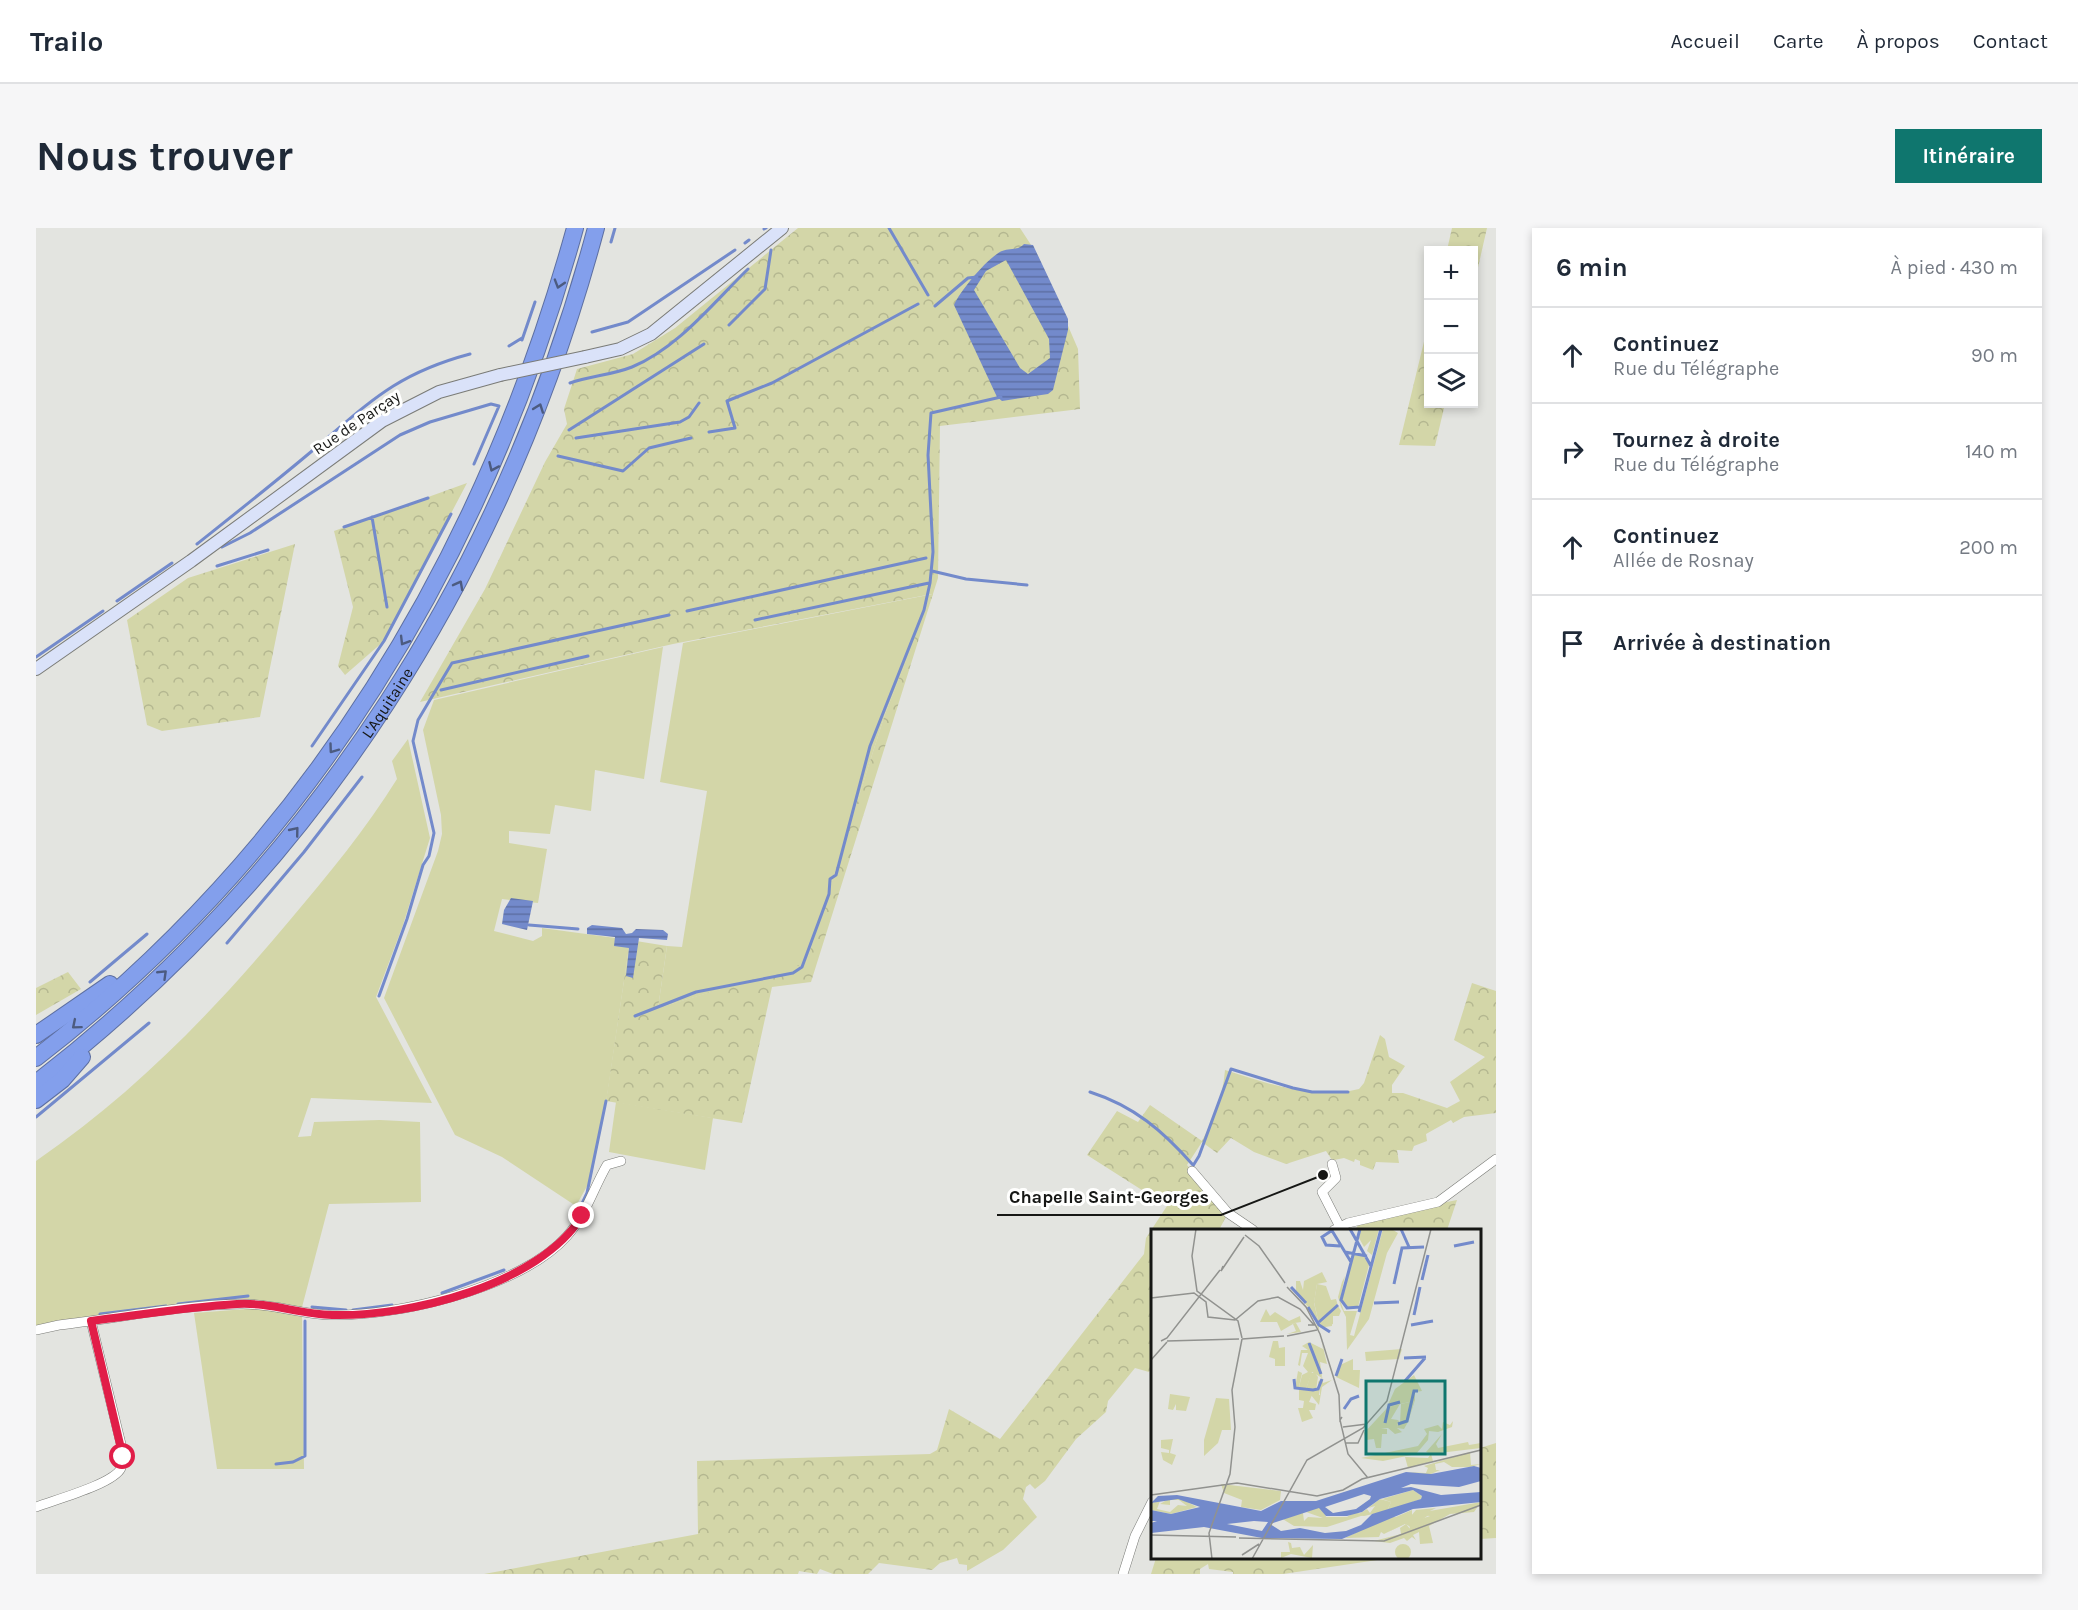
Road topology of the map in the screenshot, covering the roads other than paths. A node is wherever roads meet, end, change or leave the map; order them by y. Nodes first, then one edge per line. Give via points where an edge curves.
1 (576, 228) edge
2 (596, 228) edge
3 (782, 228) edge
4 (36, 669) edge
5 (151, 958) junction
6 (120, 1014) junction
7 (36, 1035) edge
8 (36, 1058) edge
9 (36, 1083) edge
10 (36, 1100) edge
11 (1496, 1159) edge
12 (621, 1161) dead end
13 (1332, 1164) dead end
14 (1192, 1171) dead end
15 (1252, 1229) edge
16 (1337, 1229) edge
17 (91, 1321) junction
18 (36, 1330) edge
19 (1151, 1504) edge
20 (36, 1507) edge
21 (1123, 1574) edge

1 -> 5 highway, L'Aquitaine via 541,344 498,457 456,547 408,634 297,796 220,888
6 -> 2 highway, L'Aquitaine via 207,931 281,849 350,759 405,678 465,573 516,465 560,351
3 - 4 street, Rue de Parçay, bridge via 651,334 620,348 439,392 389,417
5 - 7 highway
5 -> 8 highway, L'Aquitaine
6 - 9 highway, L'Aquitaine
6 - 10 highway via 62,1080
11 - 16 street via 1438,1202
12 - 17 street via 607,1165 587,1208 566,1238 550,1252 516,1273 432,1302 351,1315 318,1315 237,1304
13 - 16 street via 1336,1178 1322,1192
14 - 15 street via 1228,1213
17 - 18 street
17 - 20 street via 121,1444 121,1469 108,1480
19 - 21 street

